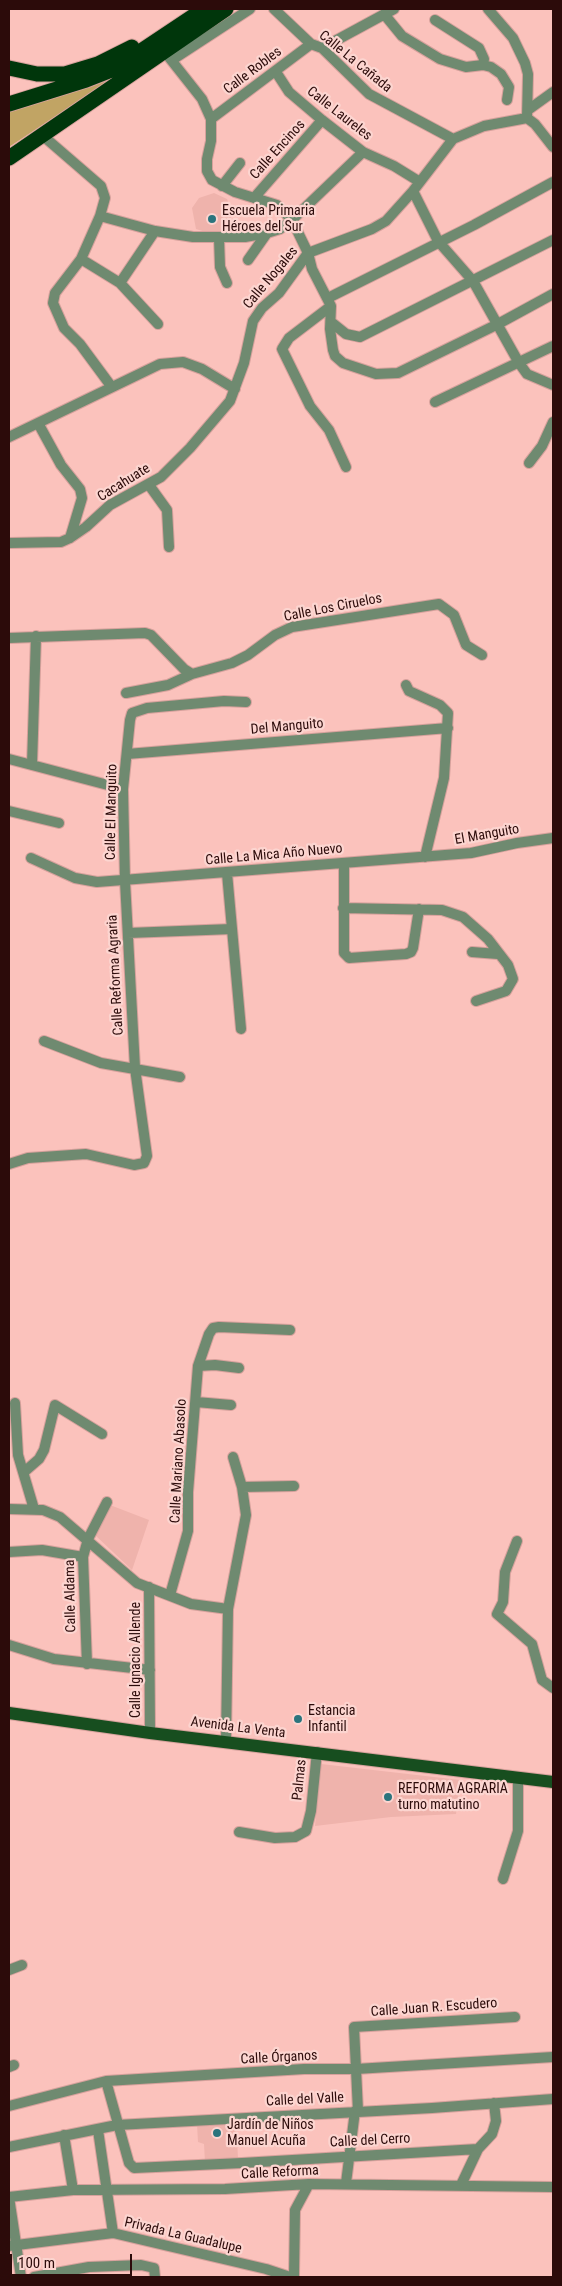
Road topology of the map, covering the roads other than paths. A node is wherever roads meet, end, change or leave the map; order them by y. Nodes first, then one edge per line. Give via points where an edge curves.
1 (198, 9) edge
2 (204, 9) edge
3 (226, 9) edge
4 (250, 9) edge
5 (274, 9) edge
6 (394, 9) edge
7 (488, 9) edge
8 (384, 14) junction
9 (436, 20) dead end
10 (311, 44) junction
11 (322, 48) junction
12 (168, 56) junction
13 (483, 65) junction
14 (9, 68) edge
15 (276, 72) junction
16 (553, 92) edge
17 (507, 100) dead end
18 (9, 104) edge
19 (528, 114) junction
20 (211, 120) junction
21 (322, 120) junction
22 (42, 135) junction
23 (453, 139) junction
24 (553, 147) edge
25 (363, 152) junction
26 (9, 158) edge
27 (240, 163) dead end
28 (420, 182) junction
29 (553, 182) edge
30 (222, 186) junction
31 (413, 191) junction
32 (254, 198) junction
33 (100, 216) junction
34 (292, 220) junction
35 (155, 231) junction
36 (267, 233) junction
37 (218, 238) junction
38 (553, 240) edge
39 (438, 242) junction
40 (308, 253) junction
41 (81, 259) junction
42 (248, 260) dead end
43 (473, 281) junction
44 (120, 283) junction
45 (227, 283) dead end
46 (553, 294) edge
47 (330, 302) junction
48 (331, 322) junction
49 (158, 324) dead end
50 (498, 324) junction
51 (553, 346) edge
52 (519, 363) junction
53 (553, 385) edge
54 (111, 386) junction
55 (236, 389) junction
56 (436, 402) dead end
57 (38, 422) junction
58 (553, 422) edge
59 (209, 425) joint
60 (9, 437) edge
61 (529, 463) dead end
62 (346, 467) dead end
63 (148, 485) junction
64 (70, 538) junction
65 (9, 543) edge
66 (169, 547) dead end
67 (36, 636) junction
68 (9, 638) edge
69 (482, 654) dead end
70 (192, 674) junction
71 (406, 685) dead end
72 (126, 693) dead end
73 (246, 702) dead end
74 (448, 728) junction
75 (127, 754) junction
76 (9, 759) edge
77 (32, 764) junction
78 (123, 789) junction
79 (9, 811) edge
80 (59, 823) dead end
81 (553, 838) edge
82 (425, 857) junction
83 (31, 858) dead end
84 (344, 863) junction
85 (227, 873) junction
86 (125, 881) junction
87 (343, 908) junction
88 (419, 910) junction
89 (232, 929) junction
90 (128, 933) junction
91 (488, 939) junction
92 (498, 954) junction
93 (476, 1001) dead end
94 (241, 1029) dead end
95 (44, 1041) dead end
96 (135, 1068) junction
97 (180, 1077) dead end
98 (9, 1164) edge
99 (290, 1330) dead end
100 (198, 1366) junction
101 (239, 1368) dead end
102 (196, 1402) junction
103 (14, 1403) dead end
104 (231, 1405) dead end
105 (102, 1434) dead end
106 (233, 1457) dead end
107 (24, 1472) junction
108 (294, 1486) dead end
109 (242, 1487) junction
110 (107, 1502) dead end
111 (9, 1509) edge
112 (34, 1509) junction
113 (88, 1539) junction
114 (517, 1541) dead end
115 (10, 1549) edge
116 (83, 1557) junction
117 (149, 1587) junction
118 (170, 1595) junction
119 (228, 1609) junction
120 (9, 1645) edge
121 (87, 1664) junction
122 (150, 1670) junction
123 (549, 1686) edge
124 (9, 1713) edge
125 (150, 1733) junction
126 (226, 1741) junction
127 (317, 1752) junction
128 (518, 1778) junction
129 (553, 1782) edge
130 (239, 1832) dead end
131 (503, 1879) dead end
132 (22, 1965) dead end
133 (9, 1970) edge
134 (515, 2017) dead end
135 (553, 2057) edge
136 (356, 2069) junction
137 (106, 2081) junction
138 (553, 2099) edge
139 (494, 2103) junction
140 (9, 2106) edge
141 (357, 2111) junction
142 (117, 2125) junction
143 (98, 2130) junction
144 (64, 2135) junction
145 (9, 2147) edge
146 (478, 2149) junction
147 (350, 2156) junction
148 (309, 2184) junction
149 (346, 2184) junction
150 (462, 2185) junction
151 (553, 2187) edge
152 (107, 2189) junction
153 (73, 2190) junction
154 (9, 2197) edge
155 (113, 2234) junction
156 (13, 2246) edge
157 (154, 2273) edge
158 (265, 2273) edge
159 (22, 2277) edge
160 (34, 2277) edge
161 (290, 2277) edge
162 (294, 2277) edge

1 - 14 highway via 98,64 65,74 37,74
2 - 18 highway via 114,69
3 - 12 highway
4 - 12 street
5 - 10 street, Calle La Cañada
6 - 8 street
7 - 19 street via 513,38 525,62
8 - 11 street
8 - 13 street via 402,36 440,59 466,67
9 - 13 street via 478,48 484,59
10 - 11 street, Calle La Cañada
10 - 15 street, Calle Robles
11 - 23 street, Calle La Cañada via 369,94
12 - 20 street via 202,99
12 - 22 highway
13 - 17 street via 501,74 509,87
15 - 20 street, Calle Robles
15 - 21 street, Calle Laureles via 289,92
16 - 19 street
19 - 23 street, Calle Nogales via 484,126
19 - 24 street
20 - 30 street via 213,128 207,171 212,180
21 - 25 street, Calle Laureles
21 - 32 street, Calle Encinos
22 - 26 highway
22 - 33 street via 101,186 105,198
23 - 28 street, Calle Nogales
25 - 28 street, Calle Laureles
25 - 34 street, Calle Nogales
27 - 30 street
28 - 31 street, Calle Nogales
29 - 39 street
30 - 32 street
31 - 39 street
31 - 40 street, Calle Nogales via 386,221
32 - 34 street via 277,205
33 - 35 street, Calle Nogales
33 - 41 street
34 - 36 street, Calle Nogales
34 - 40 street
35 - 37 street, Calle Nogales
35 - 44 street
36 - 37 street, Calle Nogales
36 - 42 street
37 - 45 street via 220,267
38 - 43 street
39 - 43 street
39 - 47 street
40 - 47 street via 312,269
40 - 55 street, Calle Nogales via 279,293 253,321
41 - 44 street
41 - 54 street via 55,293 53,303 64,328
43 - 48 street via 360,337 346,334
43 - 50 street
44 - 49 street
46 - 50 street
47 - 48 street
47 - 62 street via 289,338 282,349 310,406 329,430
48 - 50 street via 335,356 343,363 383,374 398,373
50 - 52 street
51 - 52 street
52 - 53 street via 528,374
52 - 56 street
54 - 55 street via 160,364 184,362
54 - 57 street
55 - 59 street, Calle Nogales
57 - 60 street
57 - 64 street via 81,494
58 - 61 street via 542,446
59 - 63 street, Cacahuate via 162,477
63 - 64 street, Cacahuate via 110,505
63 - 66 street via 167,510
64 - 65 street via 61,542
67 - 68 street
67 - 70 street via 145,633
67 - 77 street
69 - 70 street, Calle Los Ciruelos via 466,645 454,615 439,604 292,627 232,663
70 - 72 street, Calle Los Ciruelos via 168,684
71 - 74 street via 409,691 445,708
73 - 75 street, Calle El Manguito via 148,708 132,713
74 - 75 street, Del Manguito
74 - 82 street via 444,778
75 - 78 street, Calle El Manguito
76 - 77 street
77 - 78 street
78 - 86 street, Calle El Manguito
79 - 80 street
81 - 82 street, El Manguito via 471,853
82 - 84 street, Calle La Mica Año Nuevo
83 - 86 street, Calle La Mica Año Nuevo via 86,881
84 - 85 street, Calle La Mica Año Nuevo
84 - 87 street
85 - 86 street, Calle La Mica Año Nuevo
85 - 89 street
86 - 90 street, Calle Reforma Agraria
87 - 88 street
87 - 88 street via 344,952 349,958 411,952
88 - 91 street via 442,910 463,917
89 - 90 street
89 - 94 street
90 - 96 street, Calle Reforma Agraria
91 - 92 street
91 - 92 street via 472,952
92 - 93 street via 508,966 513,979 511,985 506,991
95 - 96 street via 101,1062
96 - 97 street
96 - 98 street, Calle Reforma Agraria via 147,1156 144,1163 134,1165 86,1154 28,1158
99 - 100 street, Calle Mariano Abasolo via 213,1328
100 - 101 street via 215,1364
100 - 102 street, Calle Mariano Abasolo
102 - 104 street
102 - 118 street, Calle Mariano Abasolo via 188,1530
103 - 107 street via 18,1454
105 - 107 street via 55,1405 44,1450
106 - 109 street
107 - 112 street
108 - 109 street
109 - 119 street via 246,1515
110 - 113 street, Calle Aldama
111 - 112 street
112 - 113 street via 60,1517
113 - 116 street, Calle Aldama
113 - 117 street via 132,1580
114 - 123 street via 506,1572 503,1602 497,1614 532,1644
115 - 116 street
116 - 121 street, Calle Aldama
117 - 118 street
117 - 122 street, Calle Ignacio Allende
118 - 119 street via 191,1604
119 - 126 street
120 - 121 street via 54,1660
121 - 122 street
122 - 125 street, Calle Ignacio Allende
124 - 125 main road, Avenida La Venta
125 - 126 main road, Avenida La Venta
126 - 127 main road, Avenida La Venta
127 - 128 main road, Avenida La Venta
127 - 130 street, Palmas via 306,1831 295,1837 275,1838
128 - 129 main road, Avenida La Venta
128 - 131 street via 518,1831
132 - 133 street
134 - 136 street, Calle Juan R. Escudero via 354,2027
135 - 136 street, Calle Órganos
136 - 137 street, Calle Órganos
136 - 141 street
137 - 140 street, Calle Órganos
137 - 142 street
138 - 139 street, Calle del Valle
139 - 141 street, Calle del Valle
139 - 146 street via 494,2128
141 - 142 street, Calle del Valle
141 - 147 street
142 - 143 street, Calle del Valle
142 - 147 street, Calle del Cerro via 129,2163 134,2168
143 - 144 street, Calle del Valle
143 - 152 street
144 - 145 street, Calle del Valle
144 - 153 street
146 - 147 street, Calle del Cerro
146 - 150 street
147 - 149 street
148 - 149 street, Calle Reforma
148 - 152 street, Calle Reforma via 225,2190
148 - 162 street via 295,2210
149 - 150 street, Calle Reforma
150 - 151 street, Calle Reforma
152 - 153 street, Calle Reforma
152 - 155 street
153 - 154 street, Calle Reforma
154 - 156 street
155 - 156 street, Privada La Guadalupe
155 - 158 street, Privada La Guadalupe
156 - 159 street
157 - 160 street via 141,2266 89,2267
158 - 161 street, Privada La Guadalupe

